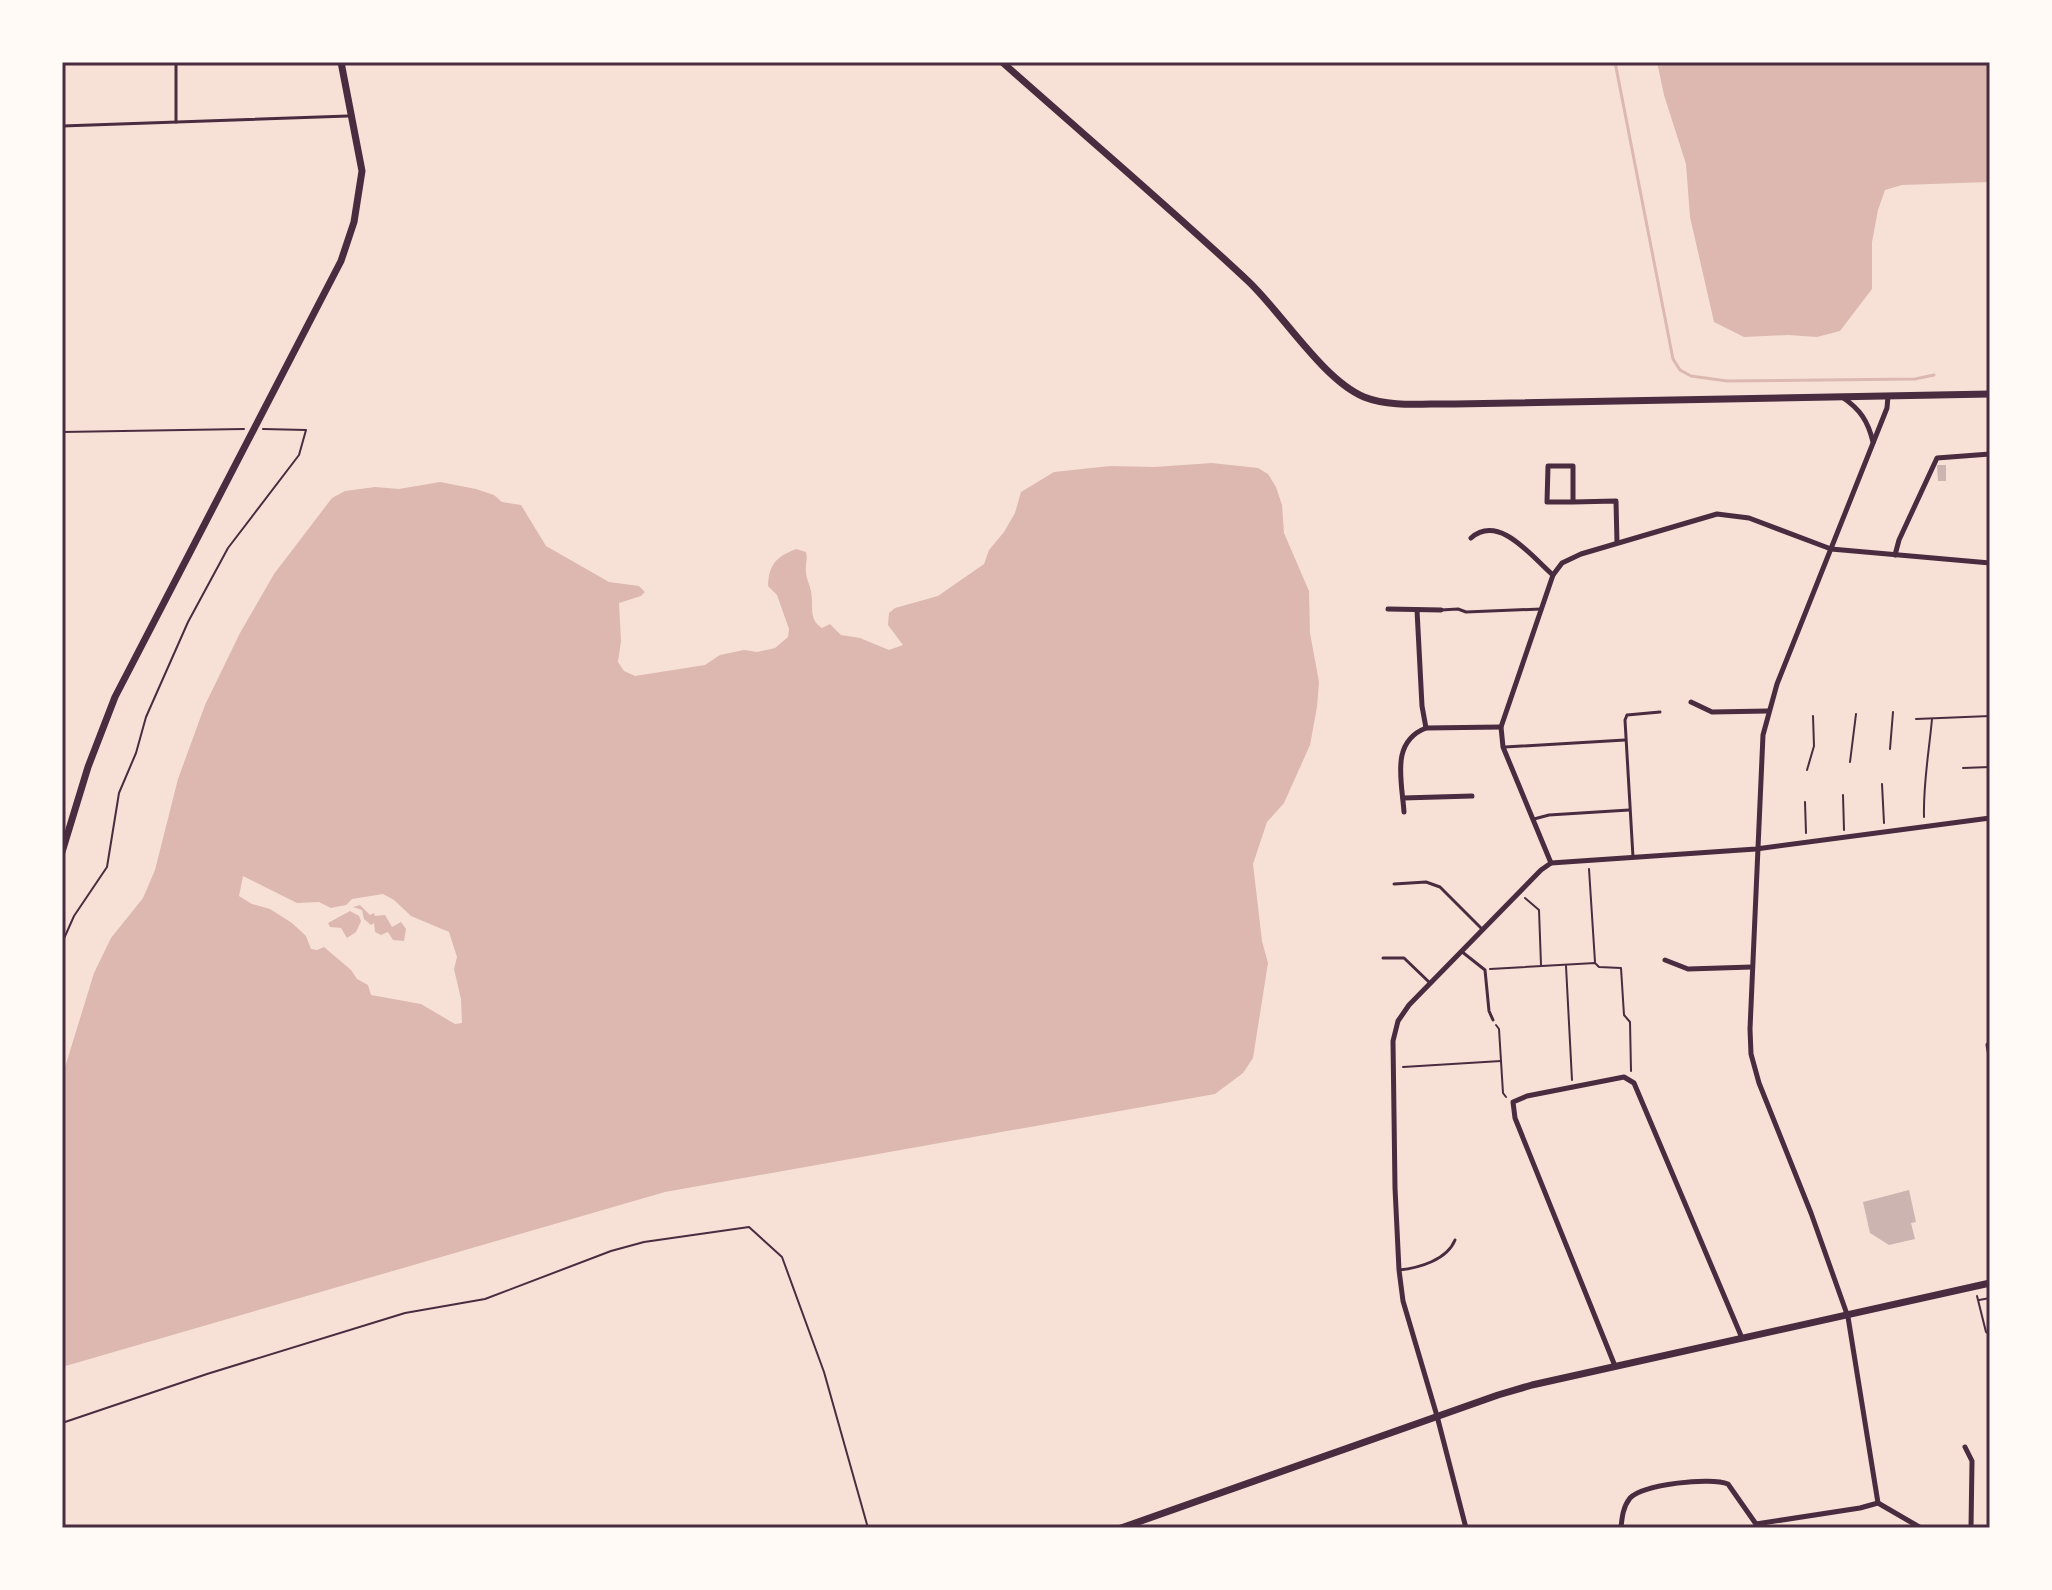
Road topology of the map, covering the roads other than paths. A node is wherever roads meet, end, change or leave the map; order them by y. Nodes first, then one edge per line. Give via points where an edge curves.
1 (176, 62) edge
2 (341, 62) edge
3 (1002, 62) edge
4 (352, 116) junction
5 (176, 122) junction
6 (62, 126) edge
7 (1990, 394) edge
8 (1888, 396) junction
9 (1842, 397) junction
10 (1873, 443) junction
11 (1990, 454) edge
12 (1573, 502) junction
13 (1471, 538) dead end
14 (1617, 543) junction
15 (1831, 549) junction
16 (1895, 555) junction
17 (1990, 563) edge
18 (1553, 575) junction
19 (1388, 609) dead end
20 (1541, 609) junction
21 (1417, 610) junction
22 (1441, 610) joint
23 (1691, 702) dead end
24 (1768, 711) junction
25 (1660, 712) dead end
26 (1501, 727) junction
27 (1426, 728) junction
28 (1625, 740) junction
29 (1503, 747) junction
30 (1472, 796) dead end
31 (1403, 798) junction
32 (1629, 810) junction
33 (1404, 812) dead end
34 (1990, 818) edge
35 (1532, 820) junction
36 (1756, 849) junction
37 (62, 852) edge
38 (1633, 857) junction
39 (1551, 863) junction
40 (1394, 884) dead end
41 (1483, 930) junction
42 (1461, 951) junction
43 (1383, 958) dead end
44 (1665, 960) dead end
45 (1752, 967) junction
46 (1430, 983) junction
47 (1493, 1020) road end
48 (1988, 1045) dead end
49 (1990, 1056) edge
50 (1455, 1240) dead end
51 (1399, 1270) junction
52 (1990, 1283) edge
53 (1848, 1317) junction
54 (1742, 1338) junction
55 (1615, 1366) junction
56 (1437, 1416) junction
57 (1965, 1447) dead end
58 (1878, 1503) junction
59 (1757, 1526) edge
60 (1121, 1528) edge
61 (1466, 1528) edge
62 (1621, 1528) edge
63 (1921, 1528) edge
64 (1971, 1528) edge

1 - 5 lane
2 - 4 street
3 - 9 street via 1251,284 1331,372 1364,397 1455,404
4 - 5 lane
4 - 37 street via 362,171 341,261 115,697
5 - 6 lane
7 - 8 street
8 - 9 street
8 - 10 street
9 - 10 street via 1858,408
10 - 15 street
11 - 16 street via 1937,458
12 - 12 street via 1547,502 1548,466 1573,466
12 - 14 street via 1616,501
13 - 18 street via 1490,529 1502,532
14 - 15 street via 1729,514
14 - 18 street via 1562,563
15 - 16 street
15 - 24 street
16 - 17 street
18 - 20 street
19 - 21 street
20 - 22 lane
20 - 26 street
21 - 22 street
21 - 27 street
23 - 24 street via 1712,712
24 - 36 street
25 - 28 lane via 1627,715
26 - 27 street
26 - 29 street
27 - 31 street via 1403,747
28 - 29 lane
28 - 32 lane
29 - 35 street
30 - 31 street
31 - 33 street
32 - 35 lane
32 - 38 lane
34 - 36 street
35 - 39 street
36 - 38 street
36 - 45 street
38 - 39 street
39 - 41 street
40 - 41 lane via 1426,882 1440,887
41 - 42 street
42 - 46 street
42 - 47 lane via 1485,970
43 - 46 lane via 1404,958
44 - 45 street via 1688,969
45 - 53 street via 1753,1064
46 - 51 street via 1398,1021 1393,1041
48 - 49 street
50 - 51 lane via 1444,1256
51 - 56 street via 1410,1329
52 - 53 street
53 - 54 street
53 - 58 street
54 - 55 street
54 - 55 street via 1629,1079 1527,1096 1513,1102 1515,1118
55 - 56 street via 1521,1388
56 - 60 street
56 - 61 street
57 - 64 street via 1972,1461
58 - 59 street
58 - 63 street
59 - 62 street via 1728,1484 1713,1480 1636,1492 1625,1506

